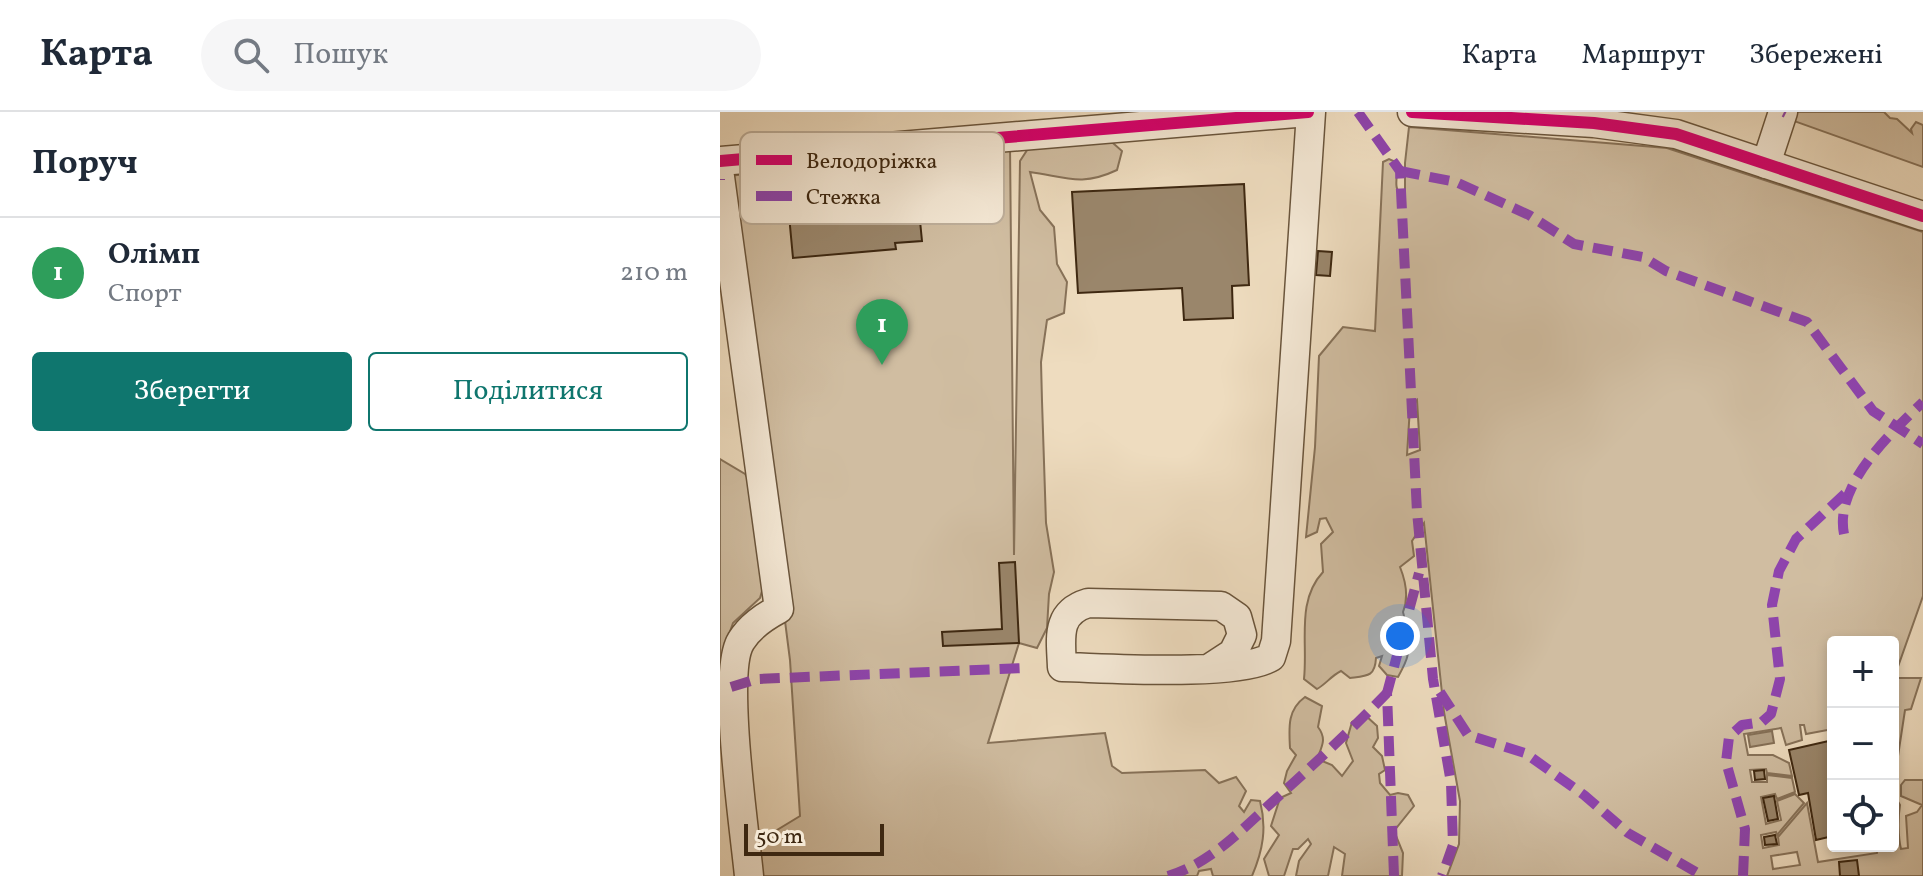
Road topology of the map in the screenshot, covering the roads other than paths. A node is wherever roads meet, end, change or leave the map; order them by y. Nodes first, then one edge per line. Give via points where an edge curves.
1 (1309, 112) edge
2 (1412, 112) edge
3 (1783, 112) edge
4 (1056, 122) edge
5 (970, 132) edge
6 (740, 159) edge
7 (720, 161) edge
8 (1766, 164) junction
9 (720, 177) edge
10 (1923, 216) edge
11 (1210, 668) junction
12 (726, 688) edge
13 (749, 876) edge

1 - 4 street
1 - 11 street via 1276,641 1271,657 1260,664
2 - 8 street via 1594,123 1676,134
3 - 8 street
4 - 5 street
6 - 7 street
8 - 10 street
9 - 12 street via 779,609 739,642
11 - 11 street via 1062,667 1061,625 1071,610 1088,603 1221,606 1237,617 1242,635 1233,653
12 - 13 street

